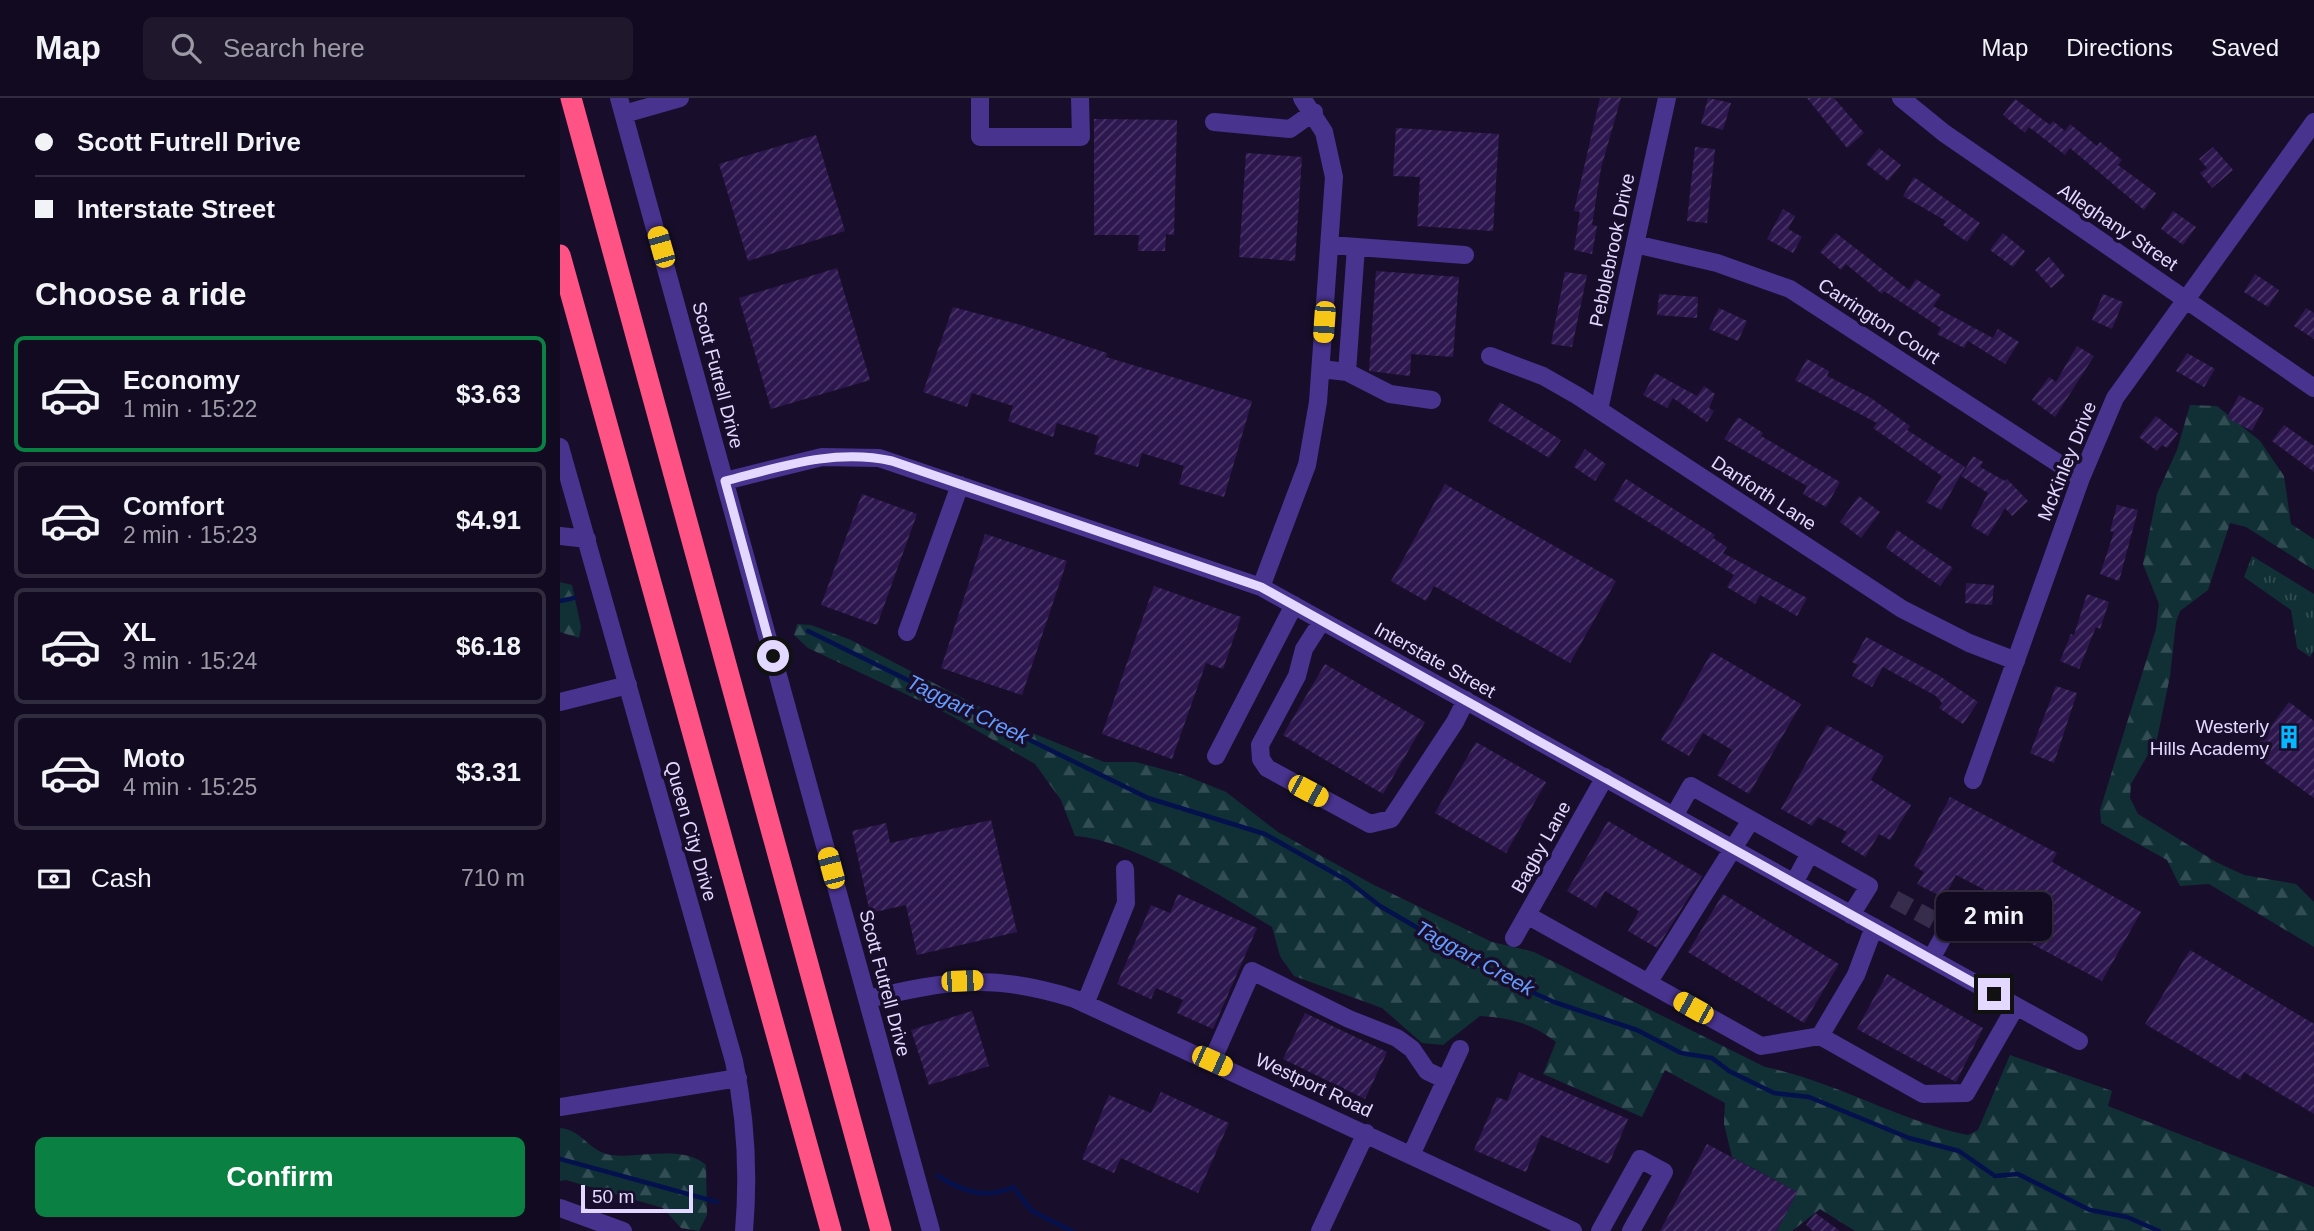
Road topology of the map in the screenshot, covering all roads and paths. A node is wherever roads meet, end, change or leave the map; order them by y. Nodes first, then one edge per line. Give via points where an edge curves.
1 (571, 98) edge
2 (680, 98) edge
3 (980, 98) edge
4 (1080, 98) edge
5 (1667, 98) edge
6 (1901, 98) edge
7 (1308, 105) edge
8 (621, 106) edge
9 (1214, 122) dead end
10 (2314, 122) edge
11 (1635, 244) junction
12 (1330, 245) junction
13 (1356, 247) junction
14 (1465, 255) dead end
15 (560, 256) edge
16 (2185, 299) junction
17 (1490, 356) dead end
18 (1321, 369) junction
19 (1347, 372) junction
20 (2314, 388) edge
21 (1432, 400) dead end
22 (1599, 410) junction
23 (560, 447) edge
24 (2081, 478) junction
25 (725, 481) junction
26 (960, 485) junction
27 (560, 536) edge
28 (587, 539) junction
29 (1261, 587) junction
30 (1294, 606) junction
31 (1322, 621) junction
32 (907, 632) dead end
33 (2016, 662) junction
34 (628, 685) junction
35 (1466, 700) junction
36 (560, 702) edge
37 (1216, 756) dead end
38 (1605, 777) junction
39 (1973, 780) dead end
40 (1674, 816) junction
41 (1751, 820) junction
42 (1734, 849) junction
43 (1810, 853) junction
44 (1125, 869) dead end
45 (1794, 883) junction
46 (1527, 915) junction
47 (1851, 915) junction
48 (1874, 927) junction
49 (1948, 928) dead end
50 (1514, 938) dead end
51 (1931, 959) junction
52 (1648, 983) junction
53 (867, 999) junction
54 (1086, 1004) junction
55 (2016, 1006) junction
56 (1820, 1036) junction
57 (2079, 1041) dead end
58 (1460, 1049) dead end
59 (1212, 1061) junction
60 (738, 1078) junction
61 (1446, 1080) junction
62 (560, 1107) edge
63 (1366, 1133) junction
64 (1411, 1154) junction
65 (560, 1208) edge
66 (623, 1231) edge
67 (744, 1231) edge
68 (831, 1231) edge
69 (881, 1231) edge
70 (932, 1231) edge
71 (1320, 1231) edge
72 (1573, 1231) edge
73 (1600, 1231) edge
74 (1631, 1231) edge

1 - 69 highway
2 - 8 street
3 - 4 street via 980,137 993,138 1081,137
5 - 11 street, Pebblebrook Drive
6 - 16 street, Alleghany Street via 1944,133
7 - 9 street via 1290,129
7 - 12 street via 1331,154
8 - 25 street, Scott Futrell Drive
10 - 16 street, McKinley Drive
11 - 22 street, Pebblebrook Drive
11 - 24 street, Carrington Court via 1717,263 1790,289
12 - 13 street
12 - 18 street
13 - 14 street
13 - 19 street
15 - 68 highway
16 - 20 street, Alleghany Street
16 - 24 street, McKinley Drive via 2115,398
17 - 22 street, Danforth Lane via 1544,376
18 - 19 street
18 - 29 street via 1307,465
19 - 21 street via 1390,394
22 - 33 street, Danforth Lane via 1902,610
23 - 28 street, Queen City Drive
24 - 33 street, McKinley Drive
25 - 26 street, Interstate Street via 822,457 852,456 892,461
25 - 53 street, Scott Futrell Drive
26 - 29 street, Interstate Street
26 - 32 street
27 - 28 street
28 - 34 street, Queen City Drive
29 - 30 street, Interstate Street
30 - 31 street, Interstate Street
30 - 37 street
31 - 35 street, Interstate Street
31 - 35 street via 1304,649 1297,676 1261,745 1261,759 1267,768 1370,824 1380,824 1391,819
33 - 39 street, McKinley Drive
34 - 36 street
34 - 60 street, Queen City Drive
35 - 38 street, Interstate Street
38 - 40 street, Interstate Street
38 - 46 street, Bagby Lane
40 - 41 street via 1691,786
40 - 42 street, Interstate Street
41 - 42 street
41 - 43 street
42 - 45 street, Interstate Street
42 - 52 street
43 - 45 street
43 - 47 street via 1869,886
44 - 54 street via 1126,903
45 - 47 street, Interstate Street
46 - 50 street, Bagby Lane
46 - 52 street
47 - 48 street, Interstate Street
48 - 51 street, Interstate Street
48 - 56 street via 1856,975
49 - 51 street
51 - 55 street, Interstate Street
52 - 56 street via 1761,1046
53 - 54 street, Westport Road via 925,985 981,980 1042,988
53 - 70 street, Scott Futrell Drive
54 - 59 street, Westport Road
55 - 56 street via 1966,1093 1923,1094
55 - 57 street, Interstate Street
58 - 61 street
59 - 61 street via 1252,971 1397,1038 1412,1049 1427,1071
59 - 63 street, Westport Road
60 - 62 street
60 - 67 street, Queen City Drive via 747,1160
61 - 64 street
63 - 64 street, Westport Road
63 - 71 street
64 - 72 street, Westport Road
65 - 66 street
73 - 74 street via 1640,1159 1664,1172

